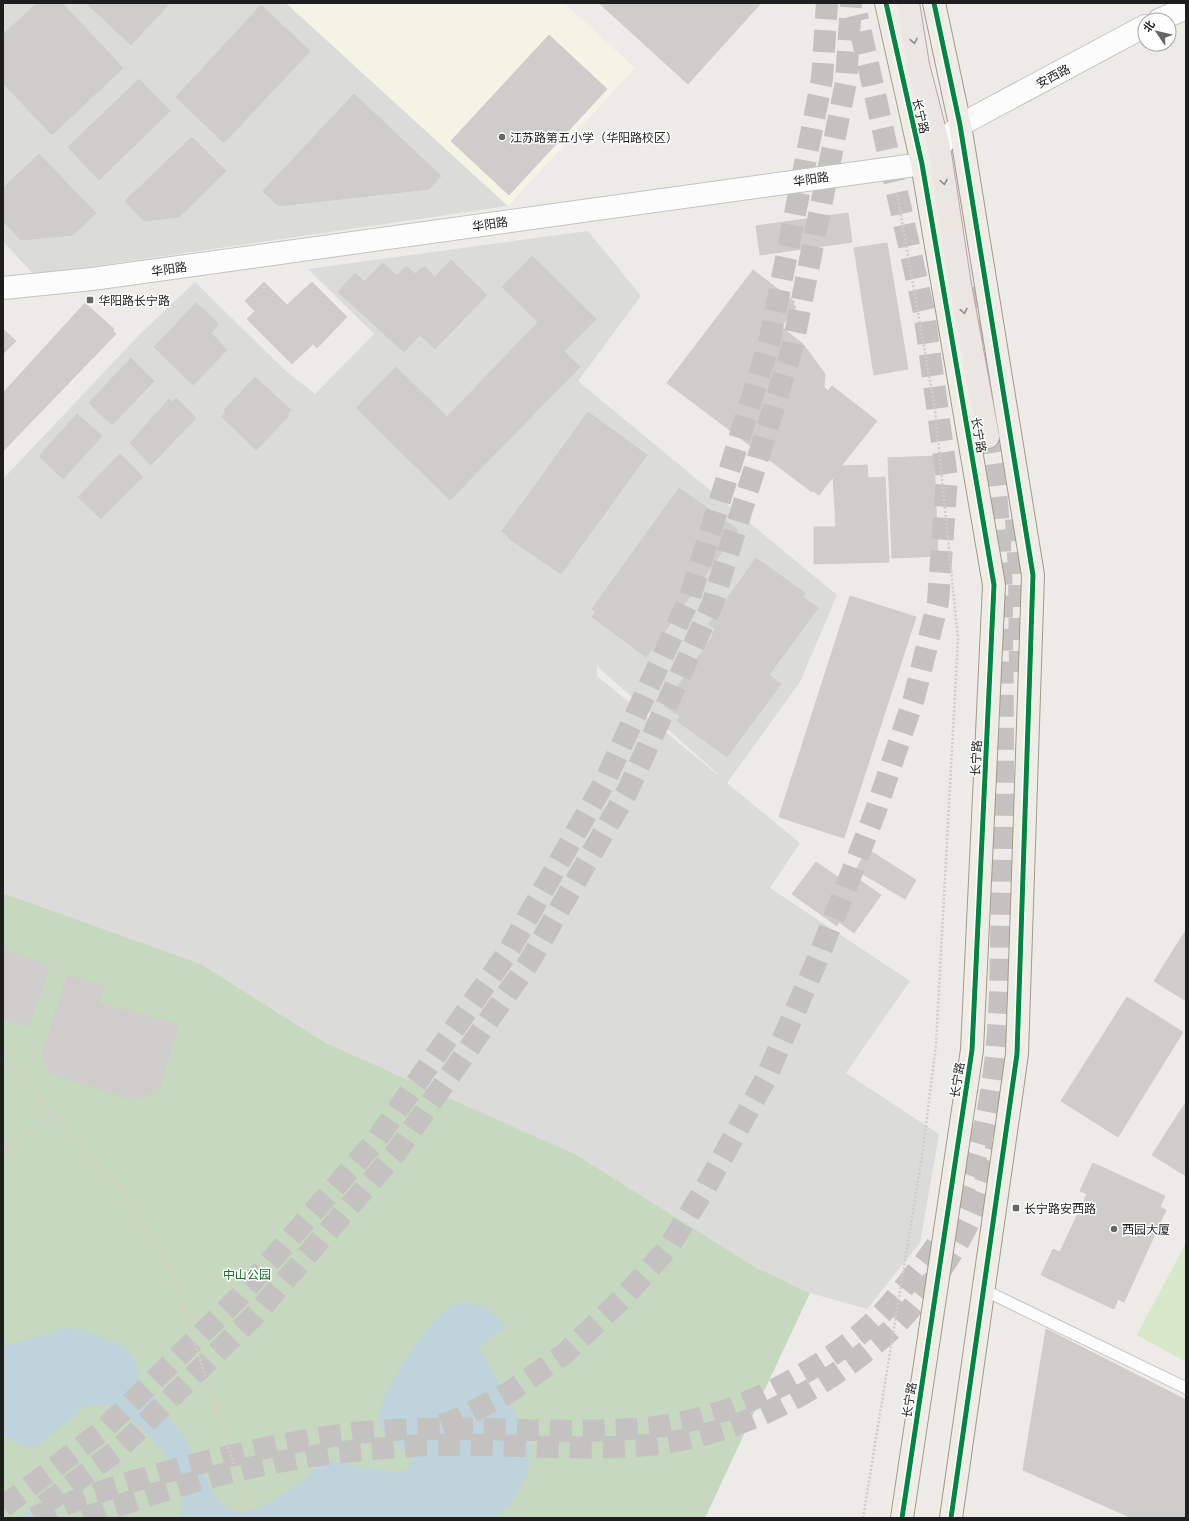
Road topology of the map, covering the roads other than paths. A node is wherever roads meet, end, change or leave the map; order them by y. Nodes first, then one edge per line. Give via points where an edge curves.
1 (886, 3) edge
2 (908, 3) edge
3 (934, 3) edge
4 (1137, 30) edge
5 (960, 125) junction
6 (939, 146) junction
7 (922, 164) junction
8 (3, 288) edge
9 (988, 437) tunnel mouth
10 (984, 1290) junction
11 (1186, 1388) edge
12 (902, 1518) edge
13 (951, 1518) edge

1 - 7 main road, 长宁路
2 -> 6 highway via 918,66
3 - 5 main road
4 - 5 street, 安西路
5 - 6 street
5 - 10 main road via 1033,575 1018,1054
6 - 7 street
6 -> 9 highway via 960,285
7 - 8 street, 华阳路 via 92,279
7 - 12 main road, 长宁路 via 994,585 972,1050
10 - 11 lane
10 - 13 main road

